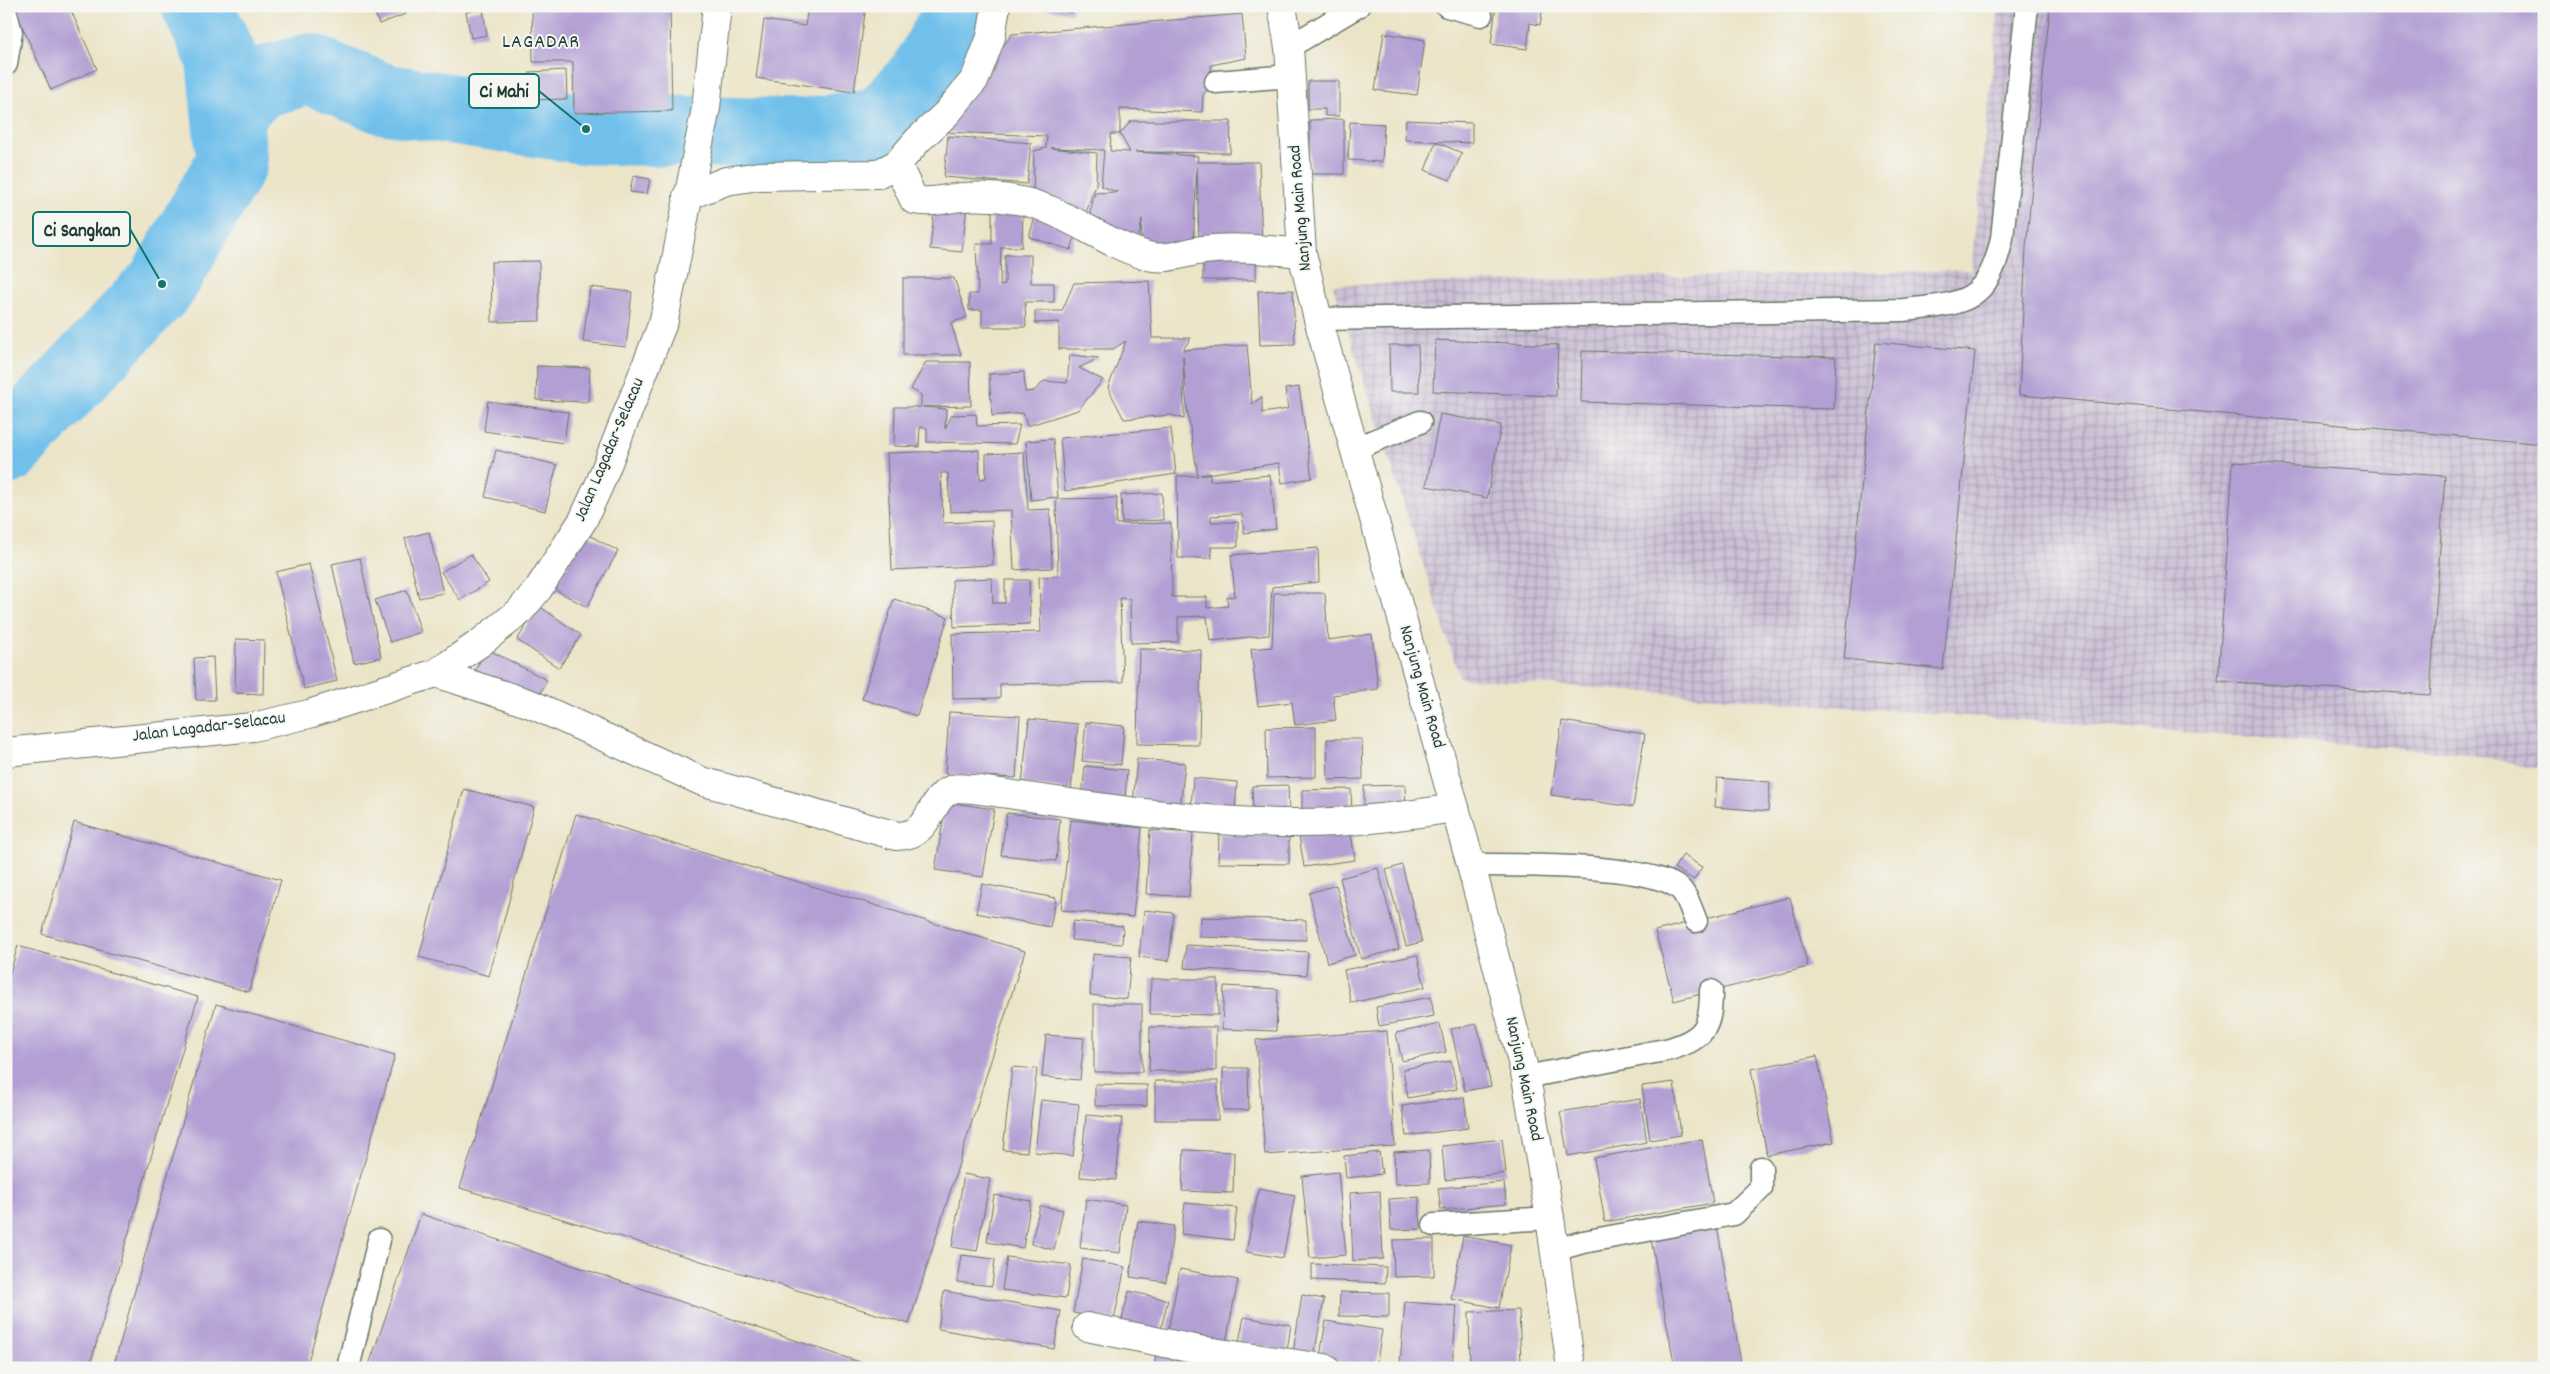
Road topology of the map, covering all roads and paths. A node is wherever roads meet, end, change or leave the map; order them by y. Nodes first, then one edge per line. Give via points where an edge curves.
1 (717, 6) edge
2 (996, 6) edge
3 (1282, 6) edge
4 (1358, 6) edge
5 (1447, 6) edge
6 (2027, 6) edge
7 (6, 14) edge
8 (1481, 15) dead end
9 (1289, 47) junction
10 (6, 64) edge
11 (1291, 76) junction
12 (1216, 82) dead end
13 (898, 164) junction
14 (687, 196) junction
15 (1302, 253) junction
16 (1318, 319) junction
17 (1420, 422) dead end
18 (1354, 450) junction
19 (436, 673) junction
20 (6, 752) edge
21 (1455, 808) junction
22 (1471, 865) junction
23 (1696, 921) dead end
24 (1711, 991) dead end
25 (1526, 1077) junction
26 (1761, 1168) dead end
27 (1550, 1218) junction
28 (1434, 1225) dead end
29 (379, 1240) dead end
30 (1555, 1250) junction
31 (1087, 1327) dead end
32 (348, 1368) edge
33 (1325, 1368) edge
34 (1571, 1368) edge

1 - 14 street, Jalan Lagadar-Selacau via 706,108
2 - 13 street via 991,37 974,79 947,113
3 - 9 street, Nanjung Main Road
4 - 9 lane
5 - 8 lane
6 - 16 lane via 2002,238 1987,282 1964,299 1903,310
7 - 10 lane via 11,32
9 - 11 street, Nanjung Main Road
11 - 12 lane
11 - 15 street, Nanjung Main Road
13 - 14 street via 877,174 759,176 726,181
13 - 15 street via 914,200 992,197 1035,204 1149,257 1179,257 1218,249
14 - 19 street, Jalan Lagadar-Selacau via 664,320 600,483 582,520 540,588 518,612
15 - 16 street, Nanjung Main Road
16 - 18 street, Nanjung Main Road
17 - 18 lane
18 - 21 street, Nanjung Main Road
19 - 20 street, Jalan Lagadar-Selacau via 309,714 253,727
19 - 21 street via 531,704 701,781 897,836 906,835 925,824 943,796 954,789 1216,820 1297,823 1382,819
21 - 22 street, Nanjung Main Road
22 - 23 lane via 1557,865 1641,874 1666,880 1682,891
22 - 25 street, Nanjung Main Road
24 - 25 lane via 1711,1011 1706,1025 1692,1042
25 - 27 street, Nanjung Main Road
26 - 30 lane via 1761,1188 1734,1214
27 - 28 lane
27 - 30 street, Nanjung Main Road
29 - 32 lane
30 - 34 street, Nanjung Main Road
31 - 33 street via 1199,1350

